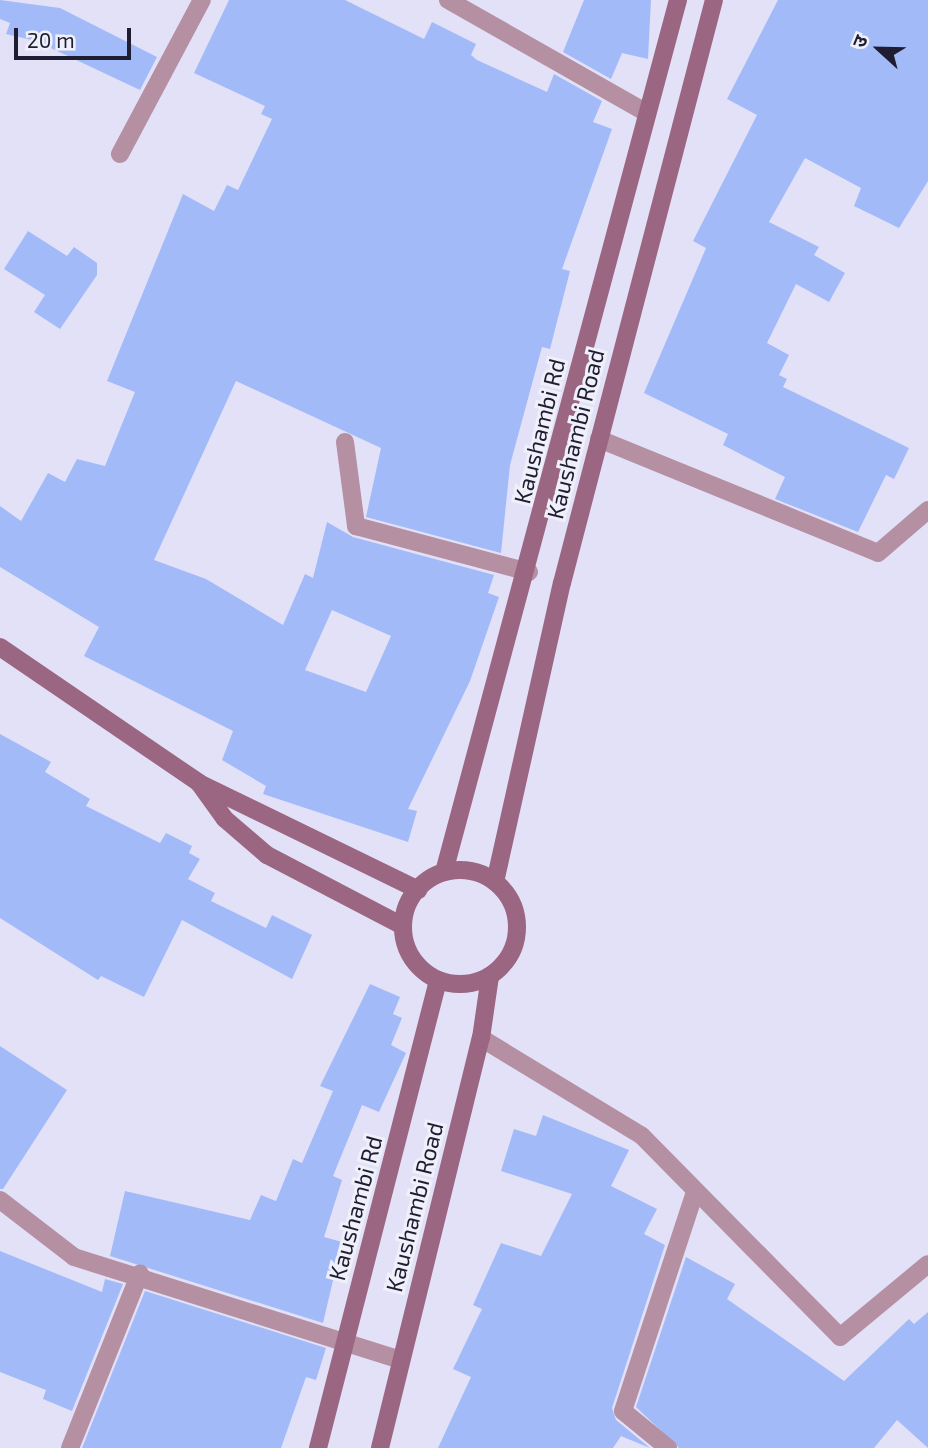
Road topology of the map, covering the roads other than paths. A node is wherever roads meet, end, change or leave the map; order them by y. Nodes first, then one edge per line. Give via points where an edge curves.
1 (202, 0) edge
2 (447, 0) edge
3 (678, 0) edge
4 (714, 0) edge
5 (645, 112) junction
6 (120, 154) dead end
7 (599, 439) junction
8 (345, 442) dead end
9 (928, 510) edge
10 (528, 572) junction
11 (0, 647) edge
12 (199, 783) junction
13 (444, 872) junction
14 (495, 882) junction
15 (418, 890) junction
16 (403, 926) junction
17 (490, 976) junction
18 (438, 980) junction
19 (481, 1038) junction
20 (695, 1192) junction
21 (0, 1200) edge
22 (928, 1264) edge
23 (140, 1273) junction
24 (345, 1341) junction
25 (401, 1360) junction
26 (70, 1448) edge
27 (318, 1448) edge
28 (380, 1448) edge
29 (668, 1448) edge

1 - 6 street
2 - 5 street
3 - 5 main road, Kaushambi Rd
4 - 7 main road, Kaushambi Road
5 - 10 main road, Kaushambi Rd
7 - 9 street via 878,553
7 - 14 main road, Kaushambi Road
8 - 10 street via 356,526
10 - 13 main road, Kaushambi Rd
11 - 12 main road
12 - 15 main road
12 - 16 main road via 225,819 267,855
13 - 14 main road via 471,872
13 - 15 main road
14 - 17 main road via 514,907 516,938
15 - 16 main road
16 - 18 main road via 416,964
17 - 18 main road via 473,983
17 - 19 main road, Kaushambi Road
18 - 24 main road, Kaushambi Rd
19 - 20 street via 642,1136 682,1171
19 - 25 main road, Kaushambi Road
20 - 22 street via 840,1337
20 - 29 street via 623,1411
21 - 23 street via 74,1257
23 - 24 street
23 - 26 street
24 - 25 street
24 - 27 main road, Kaushambi Rd
25 - 28 main road, Kaushambi Road

